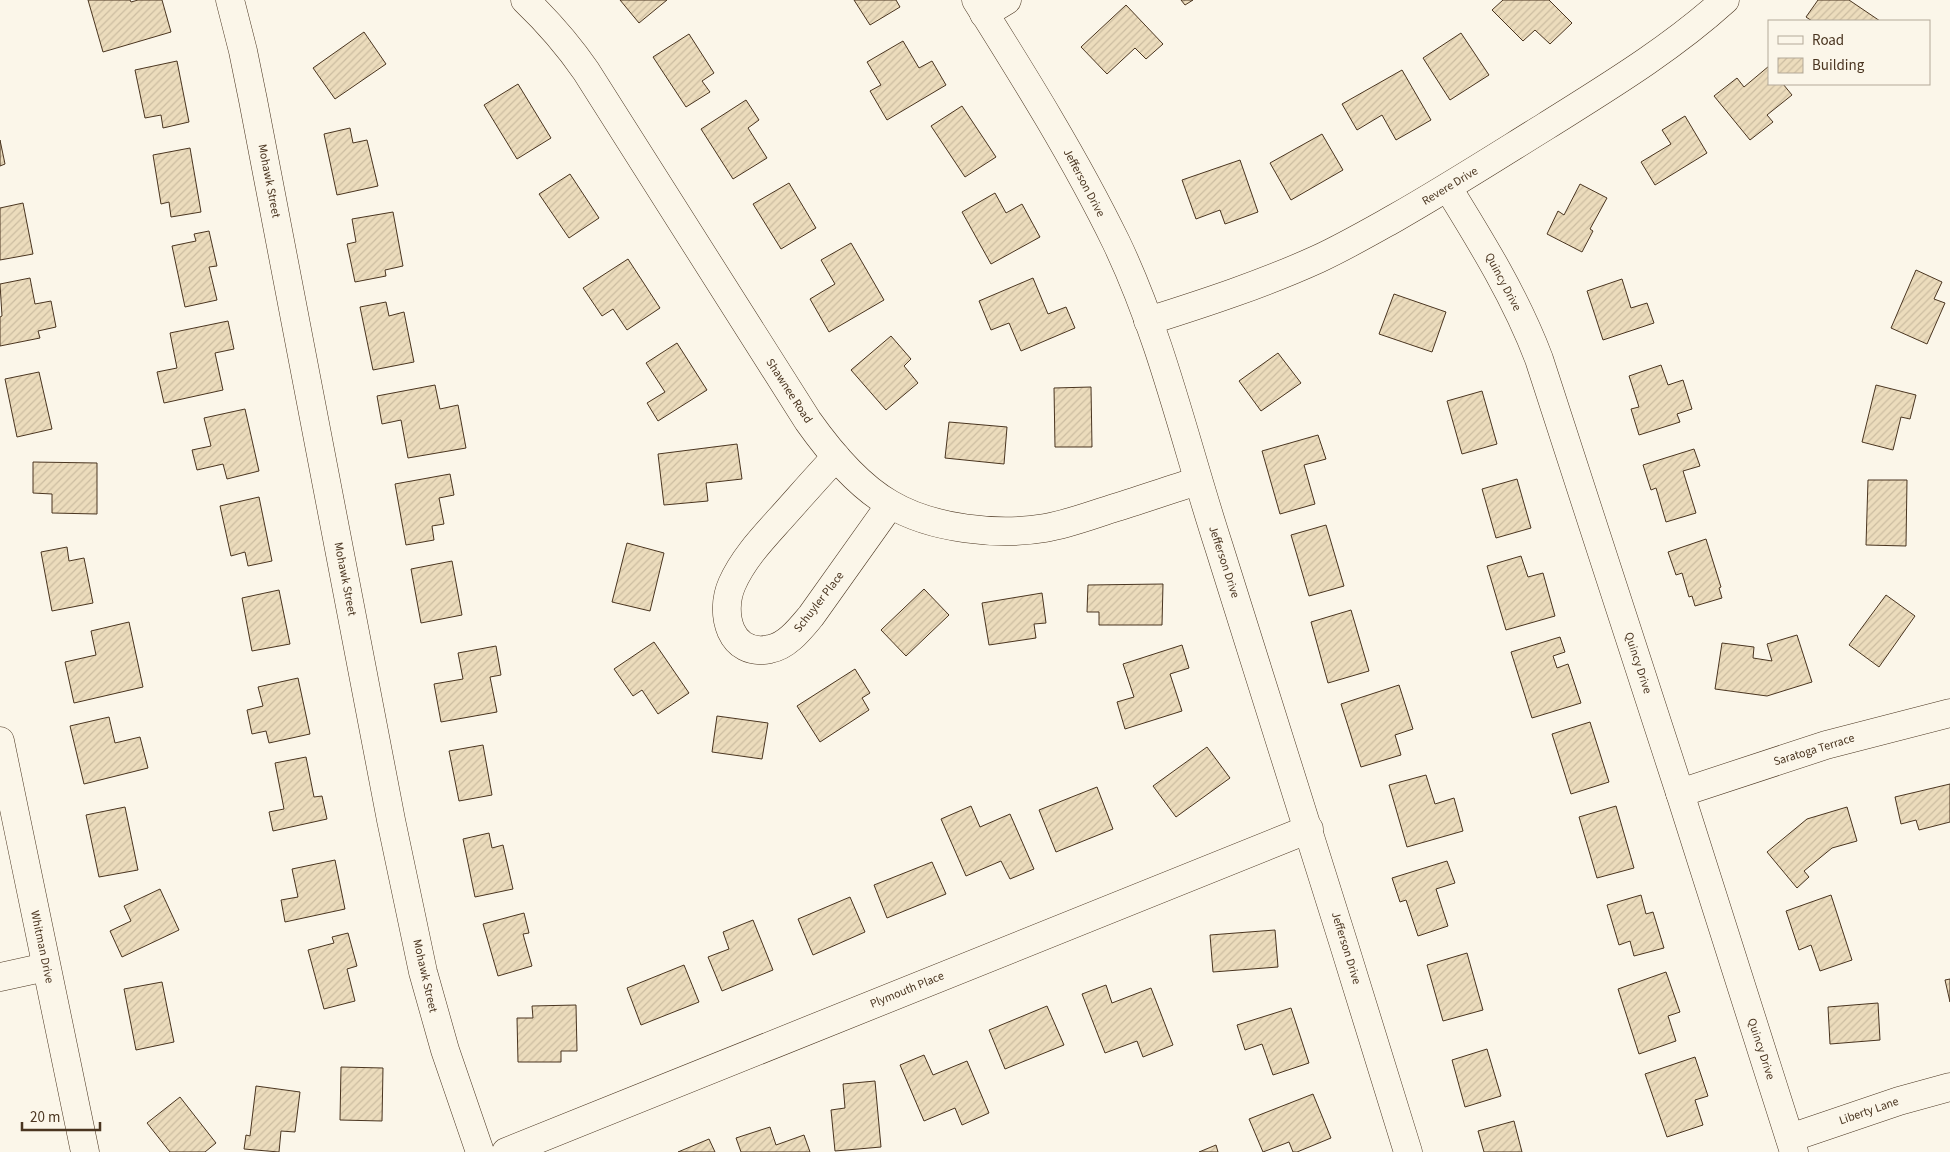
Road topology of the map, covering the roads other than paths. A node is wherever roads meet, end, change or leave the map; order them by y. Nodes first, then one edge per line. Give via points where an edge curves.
1 (230, 0) edge
2 (525, 0) edge
3 (1725, 0) edge
4 (989, 5) edge
5 (1448, 188) junction
6 (1148, 321) junction
7 (836, 456) junction
8 (1198, 481) junction
9 (890, 504) junction
10 (1950, 713) edge
11 (0, 742) edge
12 (1680, 793) junction
13 (1309, 829) junction
14 (46, 968) junction
15 (0, 977) edge
16 (1950, 1087) edge
17 (1792, 1145) edge
18 (85, 1152) edge
19 (480, 1152) edge
20 (506, 1152) edge
21 (1408, 1152) edge

1 - 19 street, Mohawk Street via 250,84 421,963 440,1034
2 - 7 street, Shawnee Road via 558,33 586,71 808,421
3 - 5 street, Revere Drive via 1668,48
4 - 6 street, Jefferson Drive via 1116,242
5 - 6 street, Revere Drive via 1319,259 1220,298
5 - 12 street, Quincy Drive via 1492,259 1528,331
6 - 8 street, Jefferson Drive
7 - 9 street, Shawnee Road via 855,477
7 - 9 street, Schuyler Place via 755,547 731,585 728,621 733,636 742,646 754,650 770,649 799,630
8 - 9 street, Shawnee Road via 1079,519 1022,531 952,525 922,518
8 - 13 street, Jefferson Drive
10 - 12 street, Saratoga Terrace via 1826,745
11 - 14 street, Whitman Drive
12 - 17 street, Quincy Drive
13 - 20 street, Plymouth Place
13 - 21 street, Jefferson Drive
14 - 15 street
14 - 18 street, Whitman Drive
16 - 17 street, Liberty Lane via 1899,1101

